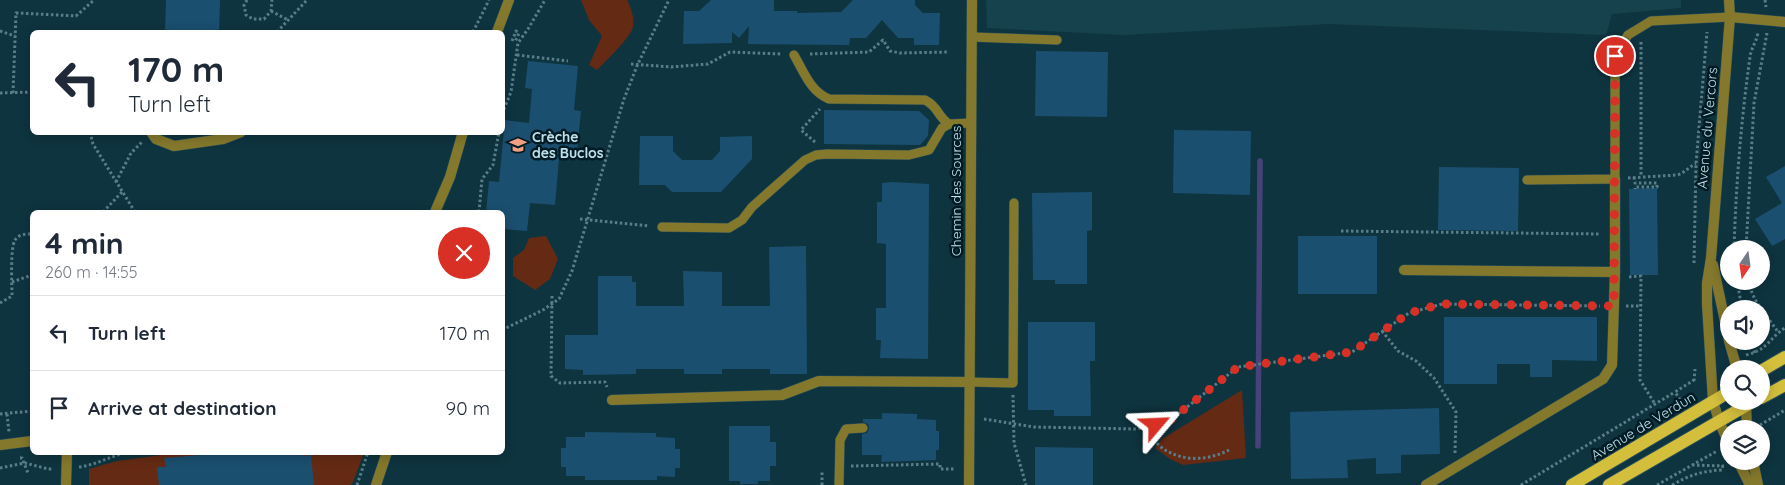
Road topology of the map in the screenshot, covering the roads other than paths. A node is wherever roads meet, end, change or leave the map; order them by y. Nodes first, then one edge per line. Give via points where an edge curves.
1 (509, 0) edge
2 (972, 0) edge
3 (1729, 0) edge
4 (1730, 17) junction
5 (1785, 22) edge
6 (498, 30) edge
7 (972, 37) junction
8 (1057, 40) dead end
9 (794, 55) road end
10 (971, 123) junction
11 (949, 124) junction
12 (153, 135) edge
13 (233, 135) edge
14 (462, 135) edge
15 (1615, 179) junction
16 (1527, 180) dead end
17 (1014, 202) dead end
18 (437, 210) edge
19 (662, 227) road end
20 (1711, 258) junction
21 (1404, 270) dead end
22 (1615, 272) junction
23 (1720, 300) edge
24 (1785, 357) edge
25 (1770, 366) edge
26 (969, 382) junction
27 (1785, 385) edge
28 (1770, 393) edge
29 (1720, 397) edge
30 (612, 400) road end
31 (1713, 401) junction
32 (1736, 410) edge
33 (1719, 422) junction
34 (862, 428) dead end
35 (30, 441) edge
36 (0, 445) edge
37 (67, 455) edge
38 (386, 455) edge
39 (1742, 470) edge
40 (1755, 470) edge
41 (66, 485) edge
42 (376, 485) edge
43 (839, 485) edge
44 (969, 485) edge
45 (1426, 485) edge
46 (1572, 485) edge
47 (1609, 485) edge
48 (1750, 485) edge
49 (1758, 485) edge

1 - 6 street
2 - 7 street, Chemin des Sources
3 - 4 street, Avenue du Vercors
4 - 5 street
4 - 15 lane via 1651,21 1628,35 1615,56
4 - 20 street, Avenue du Vercors
7 - 8 lane
7 - 10 street, Chemin des Sources
9 - 11 lane via 820,96 830,99 925,100 934,104
10 - 11 lane
10 - 26 street, Chemin des Sources
11 - 19 lane via 942,128 929,150 920,153 816,155 805,160 752,207 742,220 729,228
12 - 13 street via 174,146
14 - 18 street
15 - 16 lane
15 - 22 street
17 - 26 lane via 1013,383
20 - 23 street, Avenue du Vercors
20 - 31 street, Avenue du Vercors via 1707,297
21 - 22 street
22 - 45 street via 1612,365 1603,379
24 - 25 main road
26 - 30 street via 819,382 782,394
26 - 44 street, Chemin des Sources
27 - 28 main road
29 - 31 main road, Avenue de Verdun
31 - 33 street, Avenue du Vercors
31 - 46 main road, Avenue de Verdun
32 - 33 main road
33 - 47 main road
34 - 43 lane via 846,429 840,440
35 - 36 street
37 - 41 street
38 - 42 street
39 - 48 street
40 - 49 street

